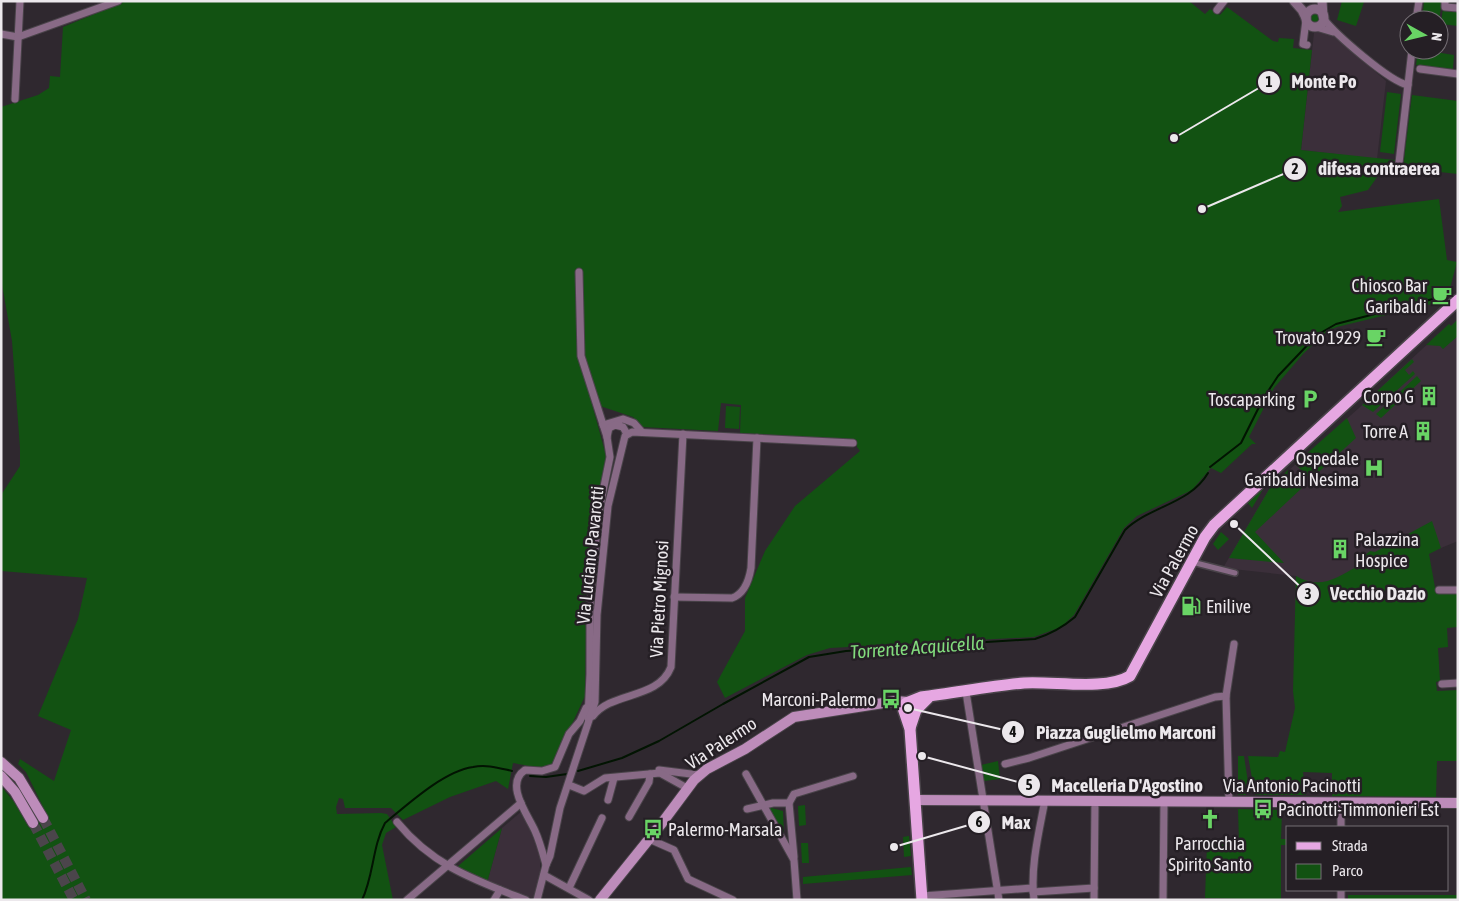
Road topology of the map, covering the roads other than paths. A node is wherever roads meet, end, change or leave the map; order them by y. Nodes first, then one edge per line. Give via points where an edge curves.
1 (20, 1) edge
2 (118, 1) edge
3 (1224, 1) edge
4 (1295, 1) edge
5 (1321, 1) edge
6 (1445, 1) edge
7 (1458, 8) edge
8 (1217, 10) dead end
9 (1313, 10) junction
10 (1323, 17) junction
11 (1306, 19) junction
12 (1315, 27) junction
13 (1, 34) edge
14 (1338, 34) junction
15 (18, 37) junction
16 (1411, 60) edge
17 (1420, 69) dead end
18 (1458, 74) edge
19 (1408, 85) junction
20 (15, 99) dead end
21 (1399, 164) dead end
22 (579, 272) dead end
23 (1458, 300) edge
24 (603, 425) junction
25 (642, 432) junction
26 (627, 434) junction
27 (683, 434) junction
28 (606, 437) junction
29 (757, 438) junction
30 (853, 442) dead end
31 (1192, 562) junction
32 (1235, 573) dead end
33 (1439, 590) dead end
34 (1458, 590) edge
35 (674, 597) junction
36 (1234, 644) dead end
37 (1458, 683) edge
38 (1442, 684) dead end
39 (966, 692) junction
40 (1226, 696) junction
41 (588, 698) junction
42 (910, 708) junction
43 (595, 709) junction
44 (576, 727) junction
45 (587, 727) junction
46 (1, 762) edge
47 (1005, 764) dead end
48 (650, 774) junction
49 (746, 774) dead end
50 (699, 775) junction
51 (1, 776) edge
52 (853, 776) dead end
53 (614, 778) junction
54 (569, 785) junction
55 (687, 788) junction
56 (982, 799) junction
57 (608, 800) dead end
58 (915, 800) junction
59 (1045, 800) junction
60 (1094, 800) junction
61 (1164, 801) junction
62 (1229, 801) junction
63 (1341, 802) junction
64 (521, 803) junction
65 (789, 803) junction
66 (1458, 803) edge
67 (763, 804) junction
68 (747, 809) dead end
69 (629, 817) dead end
70 (43, 818) tunnel mouth
71 (602, 818) dead end
72 (397, 822) dead end
73 (33, 823) tunnel mouth
74 (1341, 826) edge
75 (649, 839) junction
76 (794, 860) junction
77 (546, 865) junction
78 (446, 866) junction
79 (544, 875) junction
80 (569, 888) junction
81 (1094, 888) junction
82 (500, 890) junction
83 (997, 890) junction
84 (1033, 893) edge
85 (922, 898) edge
86 (407, 900) edge
87 (494, 900) edge
88 (526, 900) edge
89 (537, 900) edge
90 (588, 900) edge
91 (600, 900) edge
92 (733, 900) edge
93 (797, 900) edge
94 (999, 900) edge
95 (1094, 900) edge
96 (1163, 900) edge

1 - 15 street
2 - 15 street
3 - 8 street
4 - 9 street
4 - 11 street
5 - 9 street
5 - 10 street
6 - 7 street via 1445,7
9 - 10 street via 1318,10
9 - 11 street
10 - 12 street via 1321,24
10 - 14 street
11 - 12 street
11 - 12 street via 1303,44 1307,45 1308,33
12 - 14 street
13 - 15 street
14 - 19 street via 1390,77
15 - 20 street
16 - 19 street
17 - 18 street
19 - 21 street
22 - 24 street via 581,356
23 - 31 main road, Via Palermo via 1220,519 1205,537
24 - 25 street via 622,419 634,423
24 - 28 street
25 - 26 street
25 - 27 street
26 - 28 street via 622,427 615,425 609,428
26 - 43 street, Via Luciano Pavarotti via 608,506 597,615
27 - 29 street
27 - 35 street, Via Pietro Mignosi
28 - 41 street via 609,464 599,510 590,601
29 - 30 street
29 - 35 street via 751,568 745,587 732,598
31 - 32 street
31 - 39 main road, Via Palermo via 1136,669 1125,678 1101,682 1024,683
33 - 34 street
35 - 43 street, Via Pietro Mignosi via 672,662 666,676 655,686
36 - 40 street
37 - 38 street
39 - 42 main road, Via Palermo via 932,696
39 - 56 street
40 - 47 street
40 - 62 street
41 - 44 street
41 - 45 street
42 - 50 main road, Via Palermo via 883,703 794,717
42 - 58 main road
43 - 45 street
44 - 45 street
44 - 64 street via 569,734 555,767 542,771 525,770 520,774 516,782
45 - 54 street
46 - 70 main road via 19,778
48 - 50 street via 667,770
48 - 53 street
48 - 55 street via 663,774
48 - 69 street via 649,782
49 - 67 street
50 - 55 main road, Via Palermo
51 - 73 main road via 15,792
52 - 65 street via 797,792
53 - 54 street via 602,779 584,791
53 - 57 street
54 - 77 street
55 - 75 main road, Via Palermo
56 - 58 main road, Via Antonio Pacinotti
56 - 59 main road, Via Antonio Pacinotti
56 - 83 street
58 - 85 main road
59 - 60 main road, Via Antonio Pacinotti
59 - 84 street
60 - 61 main road, Via Antonio Pacinotti
60 - 81 street
61 - 62 main road, Via Antonio Pacinotti
61 - 96 street
62 - 63 main road, Via Antonio Pacinotti
63 - 66 main road, Via Antonio Pacinotti
63 - 74 street
64 - 77 street via 538,838
64 - 78 street
65 - 67 street
65 - 76 street
67 - 68 street
67 - 76 street
71 - 80 street
72 - 78 street via 414,843
75 - 91 main road, Via Palermo
75 - 92 street via 674,850 688,879
76 - 93 street
77 - 79 street
78 - 82 street
78 - 86 street
79 - 80 street
79 - 89 street
80 - 90 street
81 - 84 street
81 - 95 street
82 - 87 street
82 - 88 street
83 - 84 street
83 - 85 street
83 - 94 street

